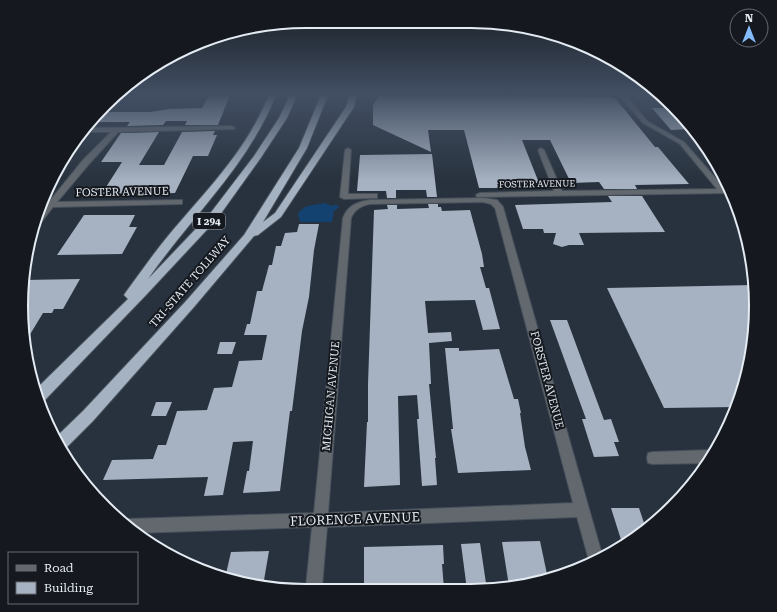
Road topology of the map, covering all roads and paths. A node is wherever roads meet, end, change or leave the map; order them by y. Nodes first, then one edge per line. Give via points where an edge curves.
1 (260, 124) edge
2 (279, 124) edge
3 (313, 124) edge
4 (339, 124) edge
5 (648, 124) edge
6 (232, 128) dead end
7 (91, 130) edge
8 (116, 130) junction
9 (348, 150) dead end
10 (541, 150) dead end
11 (721, 184) edge
12 (724, 191) edge
13 (559, 193) junction
14 (516, 194) junction
15 (507, 201) dead end
16 (179, 202) dead end
17 (494, 202) joint
18 (48, 203) edge
19 (47, 205) edge
20 (353, 207) joint
21 (248, 237) junction
22 (103, 332) junction
23 (42, 393) edge
24 (63, 441) edge
25 (704, 456) edge
26 (652, 458) dead end
27 (582, 510) junction
28 (320, 520) junction
29 (136, 526) edge
30 (594, 555) edge
31 (314, 584) edge

1 - 22 highway via 237,159 170,240
2 - 22 highway, I 294 via 213,217
3 - 21 highway, TRI-STATE TOLLWAY via 303,148
4 - 21 highway via 278,214
5 - 11 street via 682,143
6 - 8 street
7 - 8 street
8 - 18 street
9 - 14 street, FOSTER AVENUE via 344,197
10 - 13 street
12 - 13 street, FOSTER AVENUE
13 - 14 street, FOSTER AVENUE
14 - 15 street
16 - 19 street, FOSTER AVENUE
17 - 20 street, FOSTER AVENUE via 370,202
17 - 27 street, FORSTER AVENUE via 499,207 508,233
20 - 28 street, MICHIGAN AVENUE via 347,218
21 - 24 highway, TRI-STATE TOLLWAY via 190,304
22 - 23 highway, I 294
25 - 26 street
27 - 28 street, FLORENCE AVENUE
27 - 30 street, FORSTER AVENUE
28 - 29 street, FLORENCE AVENUE
28 - 31 street, MICHIGAN AVENUE

